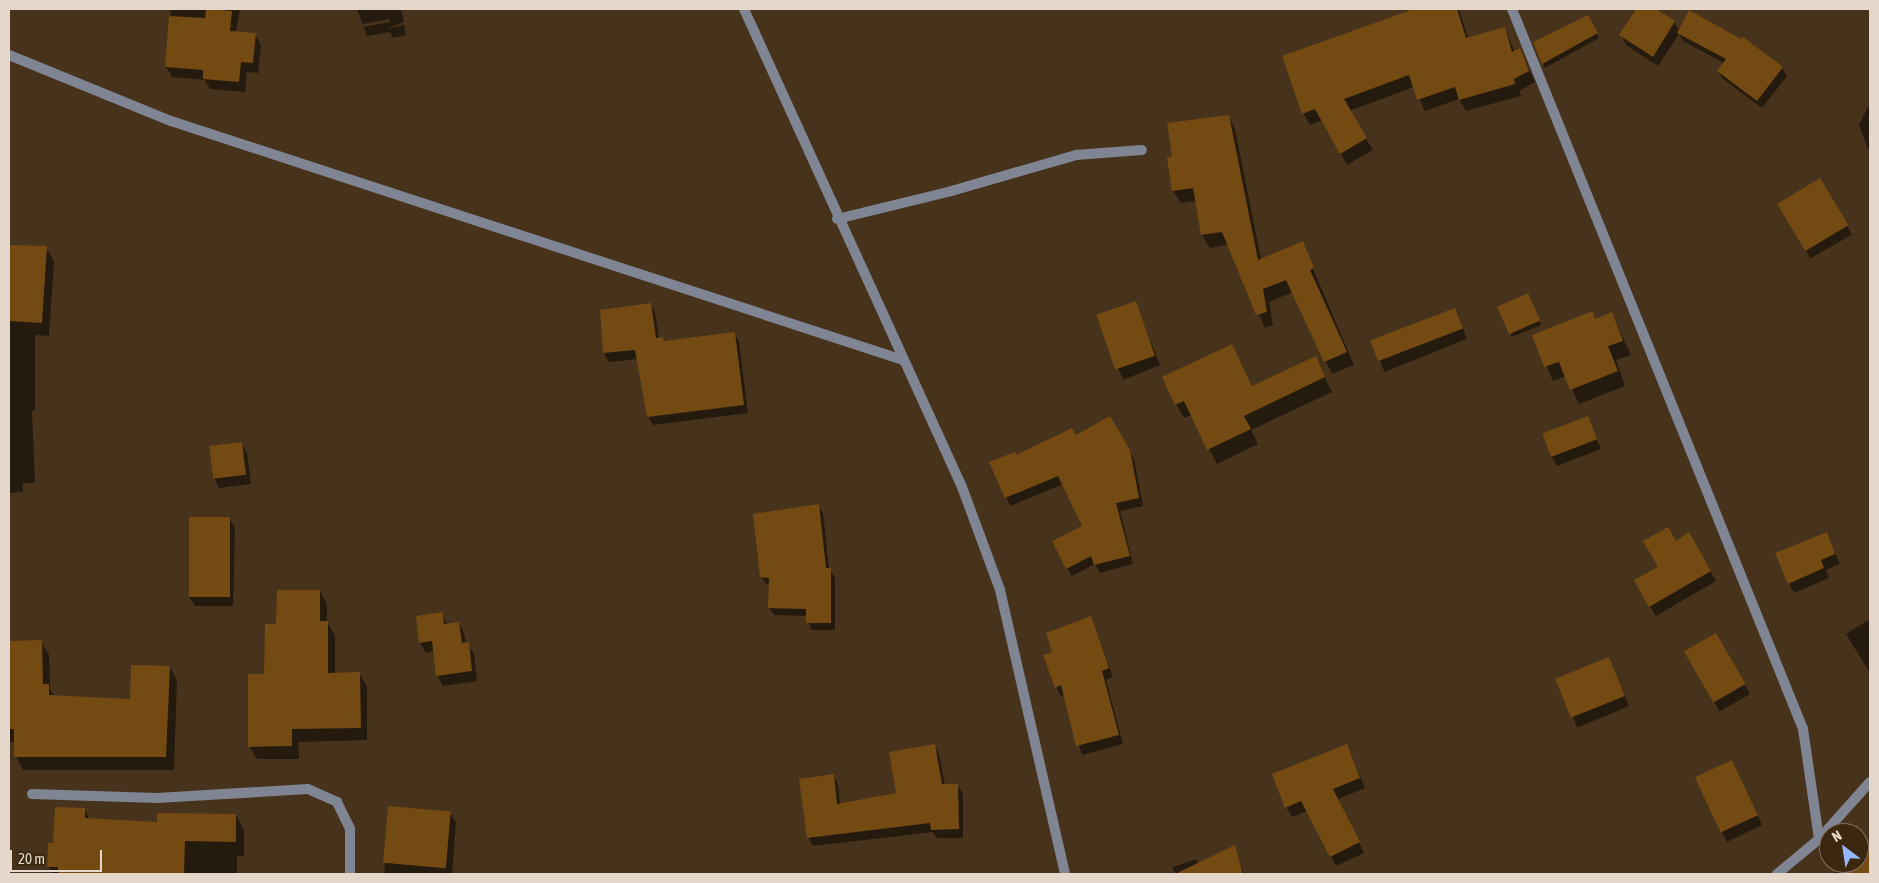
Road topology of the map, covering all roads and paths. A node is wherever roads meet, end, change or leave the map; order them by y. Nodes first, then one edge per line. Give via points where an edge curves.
1 (744, 9) edge
2 (1512, 9) edge
3 (9, 55) edge
4 (1142, 150) dead end
5 (837, 219) junction
6 (903, 360) junction
7 (1870, 782) edge
8 (32, 794) dead end
9 (1833, 823) edge
10 (1819, 839) joint
11 (350, 874) edge
12 (1065, 874) edge
13 (1777, 874) edge

1 - 5 street
2 - 10 street via 1803,729
3 - 6 street via 171,120
4 - 5 street via 1076,155 948,192
5 - 6 street
6 - 12 street via 962,487 1000,590
7 - 9 street
8 - 11 street via 157,798 308,789 337,802 350,829
10 - 13 street

